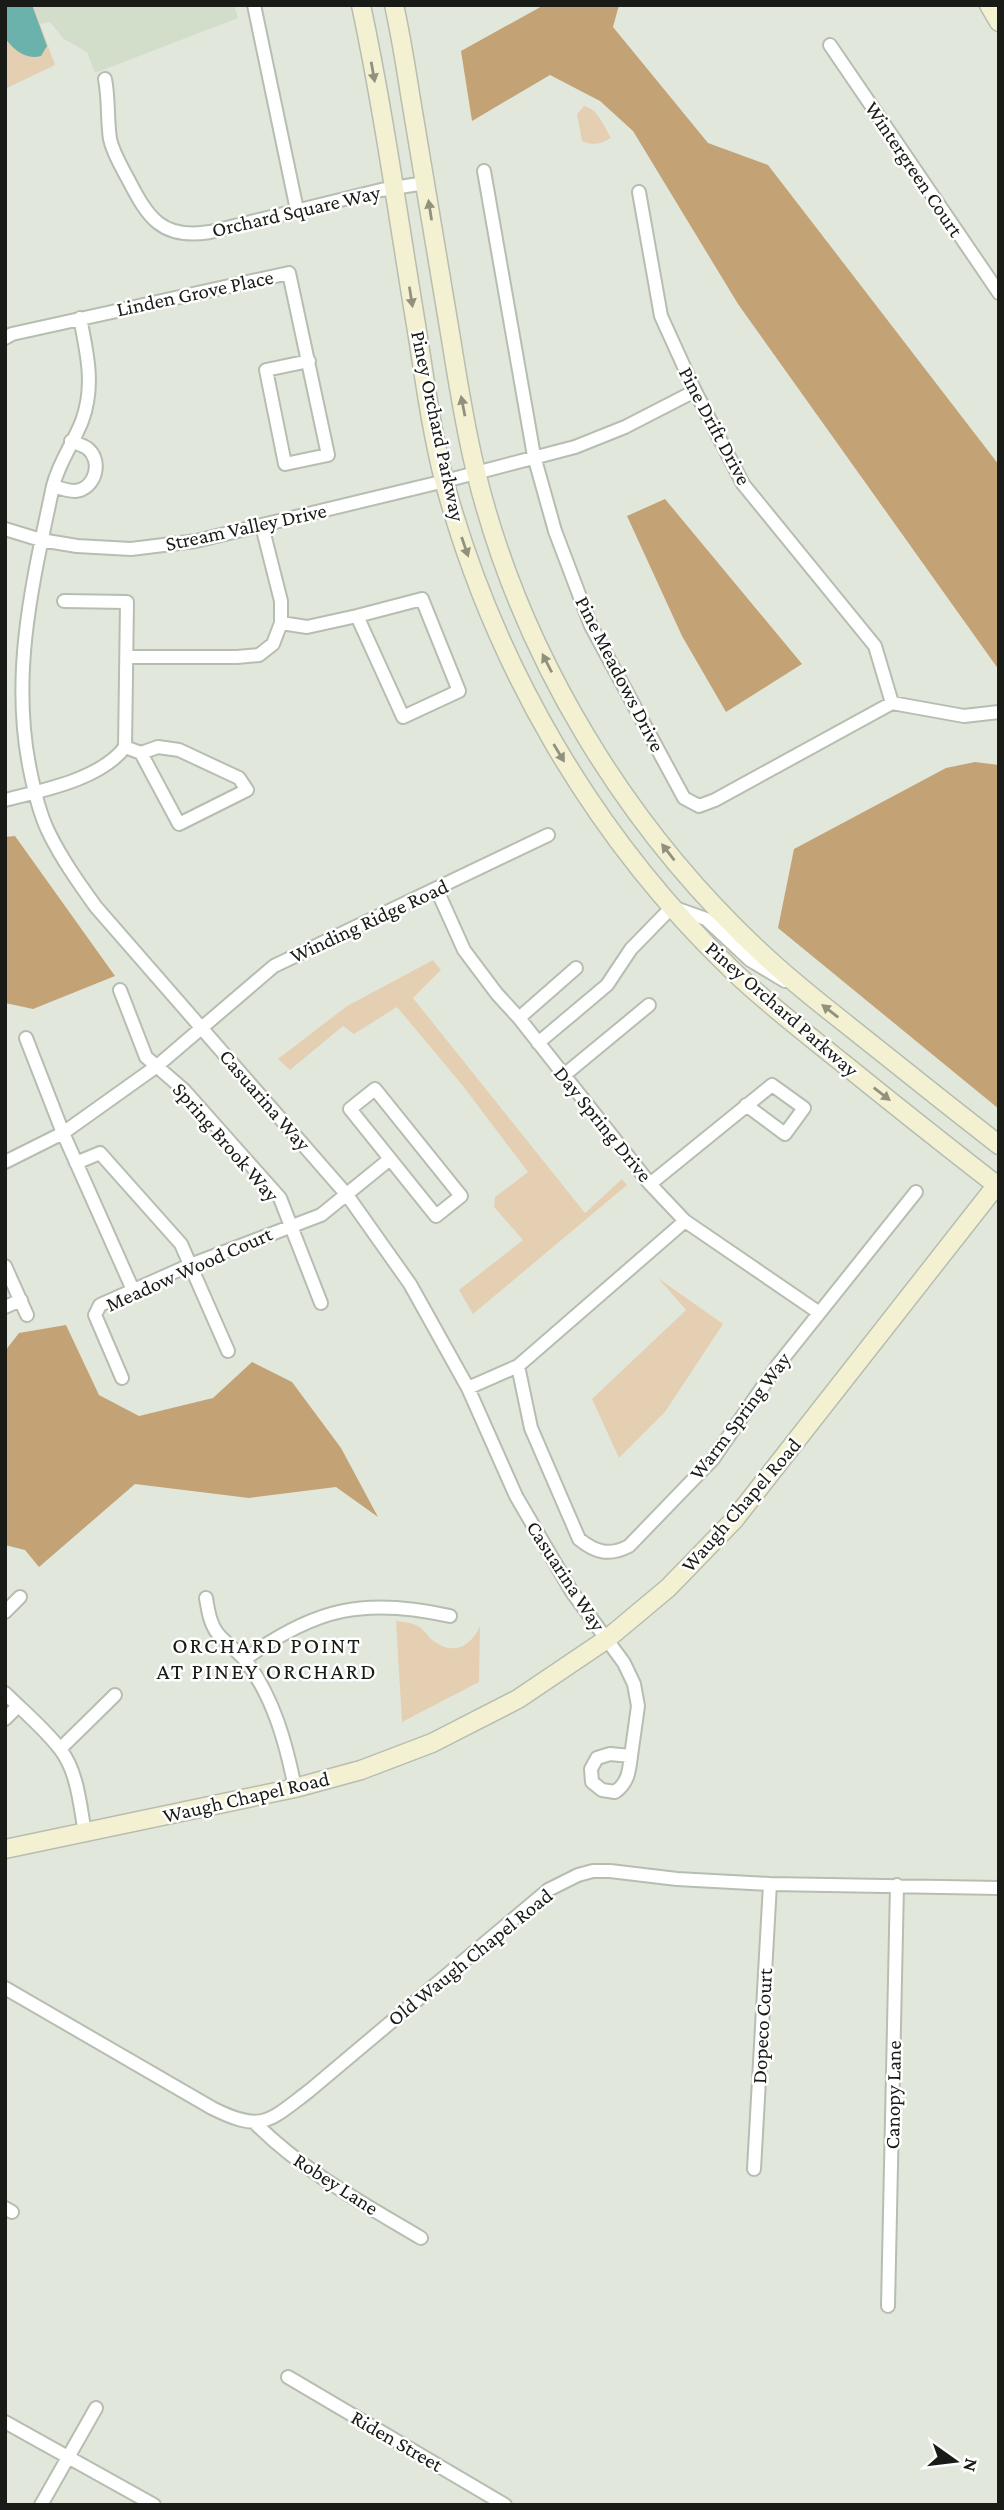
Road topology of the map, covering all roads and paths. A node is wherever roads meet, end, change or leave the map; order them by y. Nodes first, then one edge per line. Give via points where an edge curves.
1 (254, 5) edge
2 (361, 5) edge
3 (394, 5) edge
4 (989, 5) edge
5 (999, 22) edge
6 (830, 45) dead end
7 (105, 79) dead end
8 (484, 171) dead end
9 (425, 183) junction
10 (393, 188) junction
11 (639, 192) dead end
12 (297, 210) junction
13 (999, 293) edge
14 (80, 318) junction
15 (5, 322) edge
16 (8, 336) edge
17 (309, 361) junction
18 (695, 391) junction
19 (71, 441) junction
20 (534, 456) junction
21 (476, 472) junction
22 (445, 481) junction
23 (53, 486) junction
24 (262, 526) junction
25 (5, 529) edge
26 (41, 540) junction
27 (64, 601) dead end
28 (357, 616) junction
29 (281, 623) junction
30 (127, 657) junction
31 (892, 703) junction
32 (999, 712) edge
33 (125, 747) junction
34 (141, 753) junction
35 (35, 792) junction
36 (5, 800) edge
37 (548, 835) dead end
38 (437, 890) junction
39 (673, 907) junction
40 (576, 968) dead end
41 (800, 987) junction
42 (120, 990) dead end
43 (649, 1005) dead end
44 (519, 1018) junction
45 (203, 1028) junction
46 (26, 1038) dead end
47 (538, 1043) junction
48 (157, 1066) junction
49 (564, 1076) junction
50 (747, 1105) dead end
51 (62, 1133) junction
52 (999, 1145) edge
53 (390, 1159) junction
54 (5, 1162) edge
55 (76, 1163) junction
56 (650, 1184) junction
57 (998, 1185) edge
58 (916, 1192) dead end
59 (347, 1195) junction
60 (685, 1221) junction
61 (290, 1225) junction
62 (5, 1265) edge
63 (190, 1265) junction
64 (133, 1290) junction
65 (21, 1300) junction
66 (321, 1303) dead end
67 (5, 1307) edge
68 (818, 1312) junction
69 (27, 1315) dead end
70 (228, 1351) dead end
71 (518, 1366) junction
72 (122, 1378) dead end
73 (468, 1388) junction
74 (20, 1597) dead end
75 (206, 1598) dead end
76 (5, 1612) edge
77 (450, 1616) dead end
78 (607, 1639) junction
79 (245, 1660) junction
80 (5, 1693) edge
81 (115, 1695) dead end
82 (18, 1706) junction
83 (5, 1719) edge
84 (60, 1749) junction
85 (631, 1756) dead end
86 (295, 1788) junction
87 (85, 1833) junction
88 (5, 1849) edge
89 (770, 1884) junction
90 (897, 1885) junction
91 (999, 1888) edge
92 (5, 1987) edge
93 (257, 2124) junction
94 (754, 2169) dead end
95 (421, 2238) dead end
96 (888, 2306) dead end
97 (288, 2377) dead end
98 (96, 2408) dead end
99 (5, 2422) edge
100 (70, 2457) junction
101 (41, 2505) edge
102 (154, 2505) edge
103 (505, 2505) edge

1 - 12 street
2 -> 10 street, Piney Orchard Parkway
3 - 9 street, Piney Orchard Parkway
4 - 5 street
6 - 13 street, Wintergreen Court
7 - 12 street, Orchard Square Way via 111,143 144,210 158,224 196,234
8 - 20 street, Pine Meadows Drive
9 - 10 street, Orchard Square Way
21 -> 9 street, Piney Orchard Parkway
10 - 12 street, Orchard Square Way
10 -> 22 street, Piney Orchard Parkway
11 - 18 street, Pine Drift Drive via 661,316
14 - 16 street, Linden Grove Place
14 - 17 street, Linden Grove Place via 289,273
14 - 19 street via 90,370 89,394
15 - 16 street, Linden Grove Place
17 - 17 street, Linden Grove Place via 267,370 285,464 328,455
18 - 20 street, Stream Valley Drive via 625,427 575,447
18 - 31 street, Pine Drift Drive via 743,484 875,646
19 - 23 street
19 - 23 street via 94,457 97,468 92,481 74,491
20 - 21 street, Stream Valley Drive
20 - 31 street, Pine Meadows Drive via 555,531 591,626 684,797 699,806 715,800
21 - 22 street, Stream Valley Drive
41 -> 21 street, Piney Orchard Parkway via 721,913 603,764 534,638
22 - 24 street, Stream Valley Drive
22 -> 39 street, Piney Orchard Parkway via 484,601 542,724 614,835
23 - 26 street, Casuarina Way
24 - 26 street, Stream Valley Drive via 131,549
24 - 29 street via 281,601
25 - 26 street, Stream Valley Drive
26 - 35 street, Casuarina Way via 20,688
27 - 30 street via 127,602
28 - 28 street via 403,717 459,691 422,598
28 - 29 street via 307,627
29 - 30 street via 273,644 259,655
30 - 33 street
31 - 32 street via 964,716
33 - 34 street
33 - 35 street via 101,770
34 - 34 street via 179,824 247,790 239,778 179,750 158,747
35 - 36 street
35 - 45 street, Casuarina Way via 47,829 69,870
37 - 38 street, Winding Ridge Road
38 - 44 street, Day Spring Drive via 464,950
38 - 45 street, Winding Ridge Road via 274,966
39 - 41 street via 706,919 750,960
39 - 47 street via 631,949 607,985
39 -> 57 street, Piney Orchard Parkway via 771,1004
40 - 44 street
52 -> 41 street, Piney Orchard Parkway
42 - 48 street, Spring Brook Way via 146,1057
43 - 49 street
44 - 47 street, Day Spring Drive
45 - 48 street, Winding Ridge Road
45 - 59 street, Casuarina Way
46 - 51 street
47 - 49 street, Day Spring Drive
48 - 51 street, Winding Ridge Road
48 - 61 street, Spring Brook Way via 184,1090 279,1198
49 - 56 street, Day Spring Drive
50 - 56 street
51 - 54 street, Winding Ridge Road
51 - 55 street
53 - 53 street via 436,1216 461,1196 375,1089 350,1109
53 - 59 street, Meadow Wood Court
55 - 63 street via 100,1153 181,1244
55 - 64 street
56 - 60 street, Day Spring Drive
57 - 78 street, Waugh Chapel Road via 734,1520 668,1588
58 - 68 street, Warm Spring Way
59 - 61 street, Meadow Wood Court via 321,1214
59 - 73 street, Casuarina Way via 410,1284
60 - 68 street, Day Spring Drive
60 - 71 street
61 - 63 street, Meadow Wood Court
61 - 66 street, Spring Brook Way
62 - 65 street
63 - 64 street, Meadow Wood Court
63 - 70 street
64 - 72 street, Meadow Wood Court via 100,1305 95,1315
65 - 67 street
65 - 69 street
68 - 71 street, Warm Spring Way via 713,1459 629,1546 617,1552 602,1553 579,1539 531,1428
71 - 73 street
73 - 78 street, Casuarina Way via 516,1496 572,1591
74 - 76 street
75 - 79 street via 218,1634
77 - 79 street via 376,1606 341,1611 276,1637
78 - 85 street, Casuarina Way via 634,1684 638,1706
78 - 86 street, Waugh Chapel Road via 519,1699 432,1742 361,1770
79 - 86 street via 276,1717
80 - 82 street
81 - 84 street
82 - 83 street
82 - 84 street
84 - 87 street via 75,1779
86 - 87 street, Waugh Chapel Road
87 - 88 street, Waugh Chapel Road
89 - 90 street, Old Waugh Chapel Road
89 - 93 street, Old Waugh Chapel Road via 610,1871 593,1871 565,1881 548,1890 309,2091 277,2116
89 - 94 street, Dopeco Court
90 - 91 street, Old Waugh Chapel Road
90 - 96 street, Canopy Lane
92 - 93 street via 212,2108
93 - 95 street, Robey Lane via 319,2176
97 - 103 street, Riden Street
98 - 100 street
99 - 100 street
100 - 101 street
100 - 102 street

